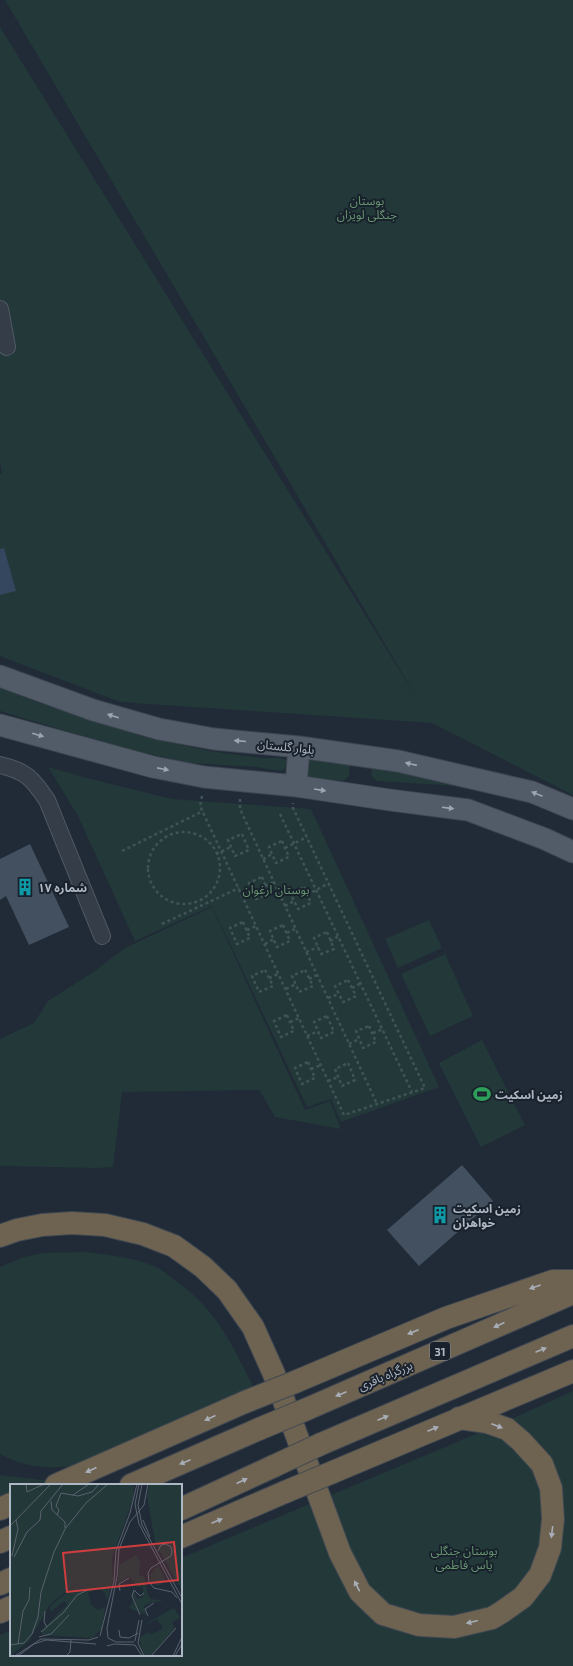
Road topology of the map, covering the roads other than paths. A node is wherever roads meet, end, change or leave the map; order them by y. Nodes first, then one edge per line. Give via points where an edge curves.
1 (0, 309) edge
2 (7, 347) dead end
3 (0, 676) edge
4 (0, 725) edge
5 (299, 746) junction
6 (0, 765) edge
7 (296, 786) junction
8 (573, 809) edge
9 (573, 852) edge
10 (102, 936) dead end
11 (0, 1236) edge
12 (573, 1282) edge
13 (573, 1293) edge
14 (573, 1336) edge
15 (573, 1371) edge
16 (459, 1418) junction
17 (58, 1484) edge
18 (133, 1484) edge
19 (10, 1504) edge
20 (0, 1509) edge
21 (182, 1509) edge
22 (10, 1537) edge
23 (182, 1537) edge
24 (0, 1542) edge
25 (10, 1579) edge
26 (0, 1584) edge
27 (10, 1607) edge
28 (0, 1612) edge

1 - 2 street
5 -> 3 main road, بلوار گلستان via 214,739 159,729 93,710
4 -> 7 main road via 153,767 204,777
5 - 7 main road
8 -> 5 main road, بلوار گلستان via 532,792 398,761
6 - 10 street via 16,768 33,780 47,800
7 -> 9 main road via 468,810
16 -> 11 highway via 487,1422 507,1430 542,1464 551,1488 553,1519 550,1548 540,1575 523,1597 492,1618 454,1627 419,1625 383,1614 360,1592 340,1553 274,1374 253,1327 227,1290 203,1267 174,1246 144,1234 105,1226 72,1223 42,1225
12 -> 17 highway, bridge via 553,1280 446,1318
13 -> 18 highway, بزرگراه باقری / 31, bridge
21 -> 14 highway, bridge via 321,1444
15 - 16 highway
23 -> 16 highway, bridge
19 - 20 highway
22 - 24 highway
25 - 26 highway
27 - 28 highway

